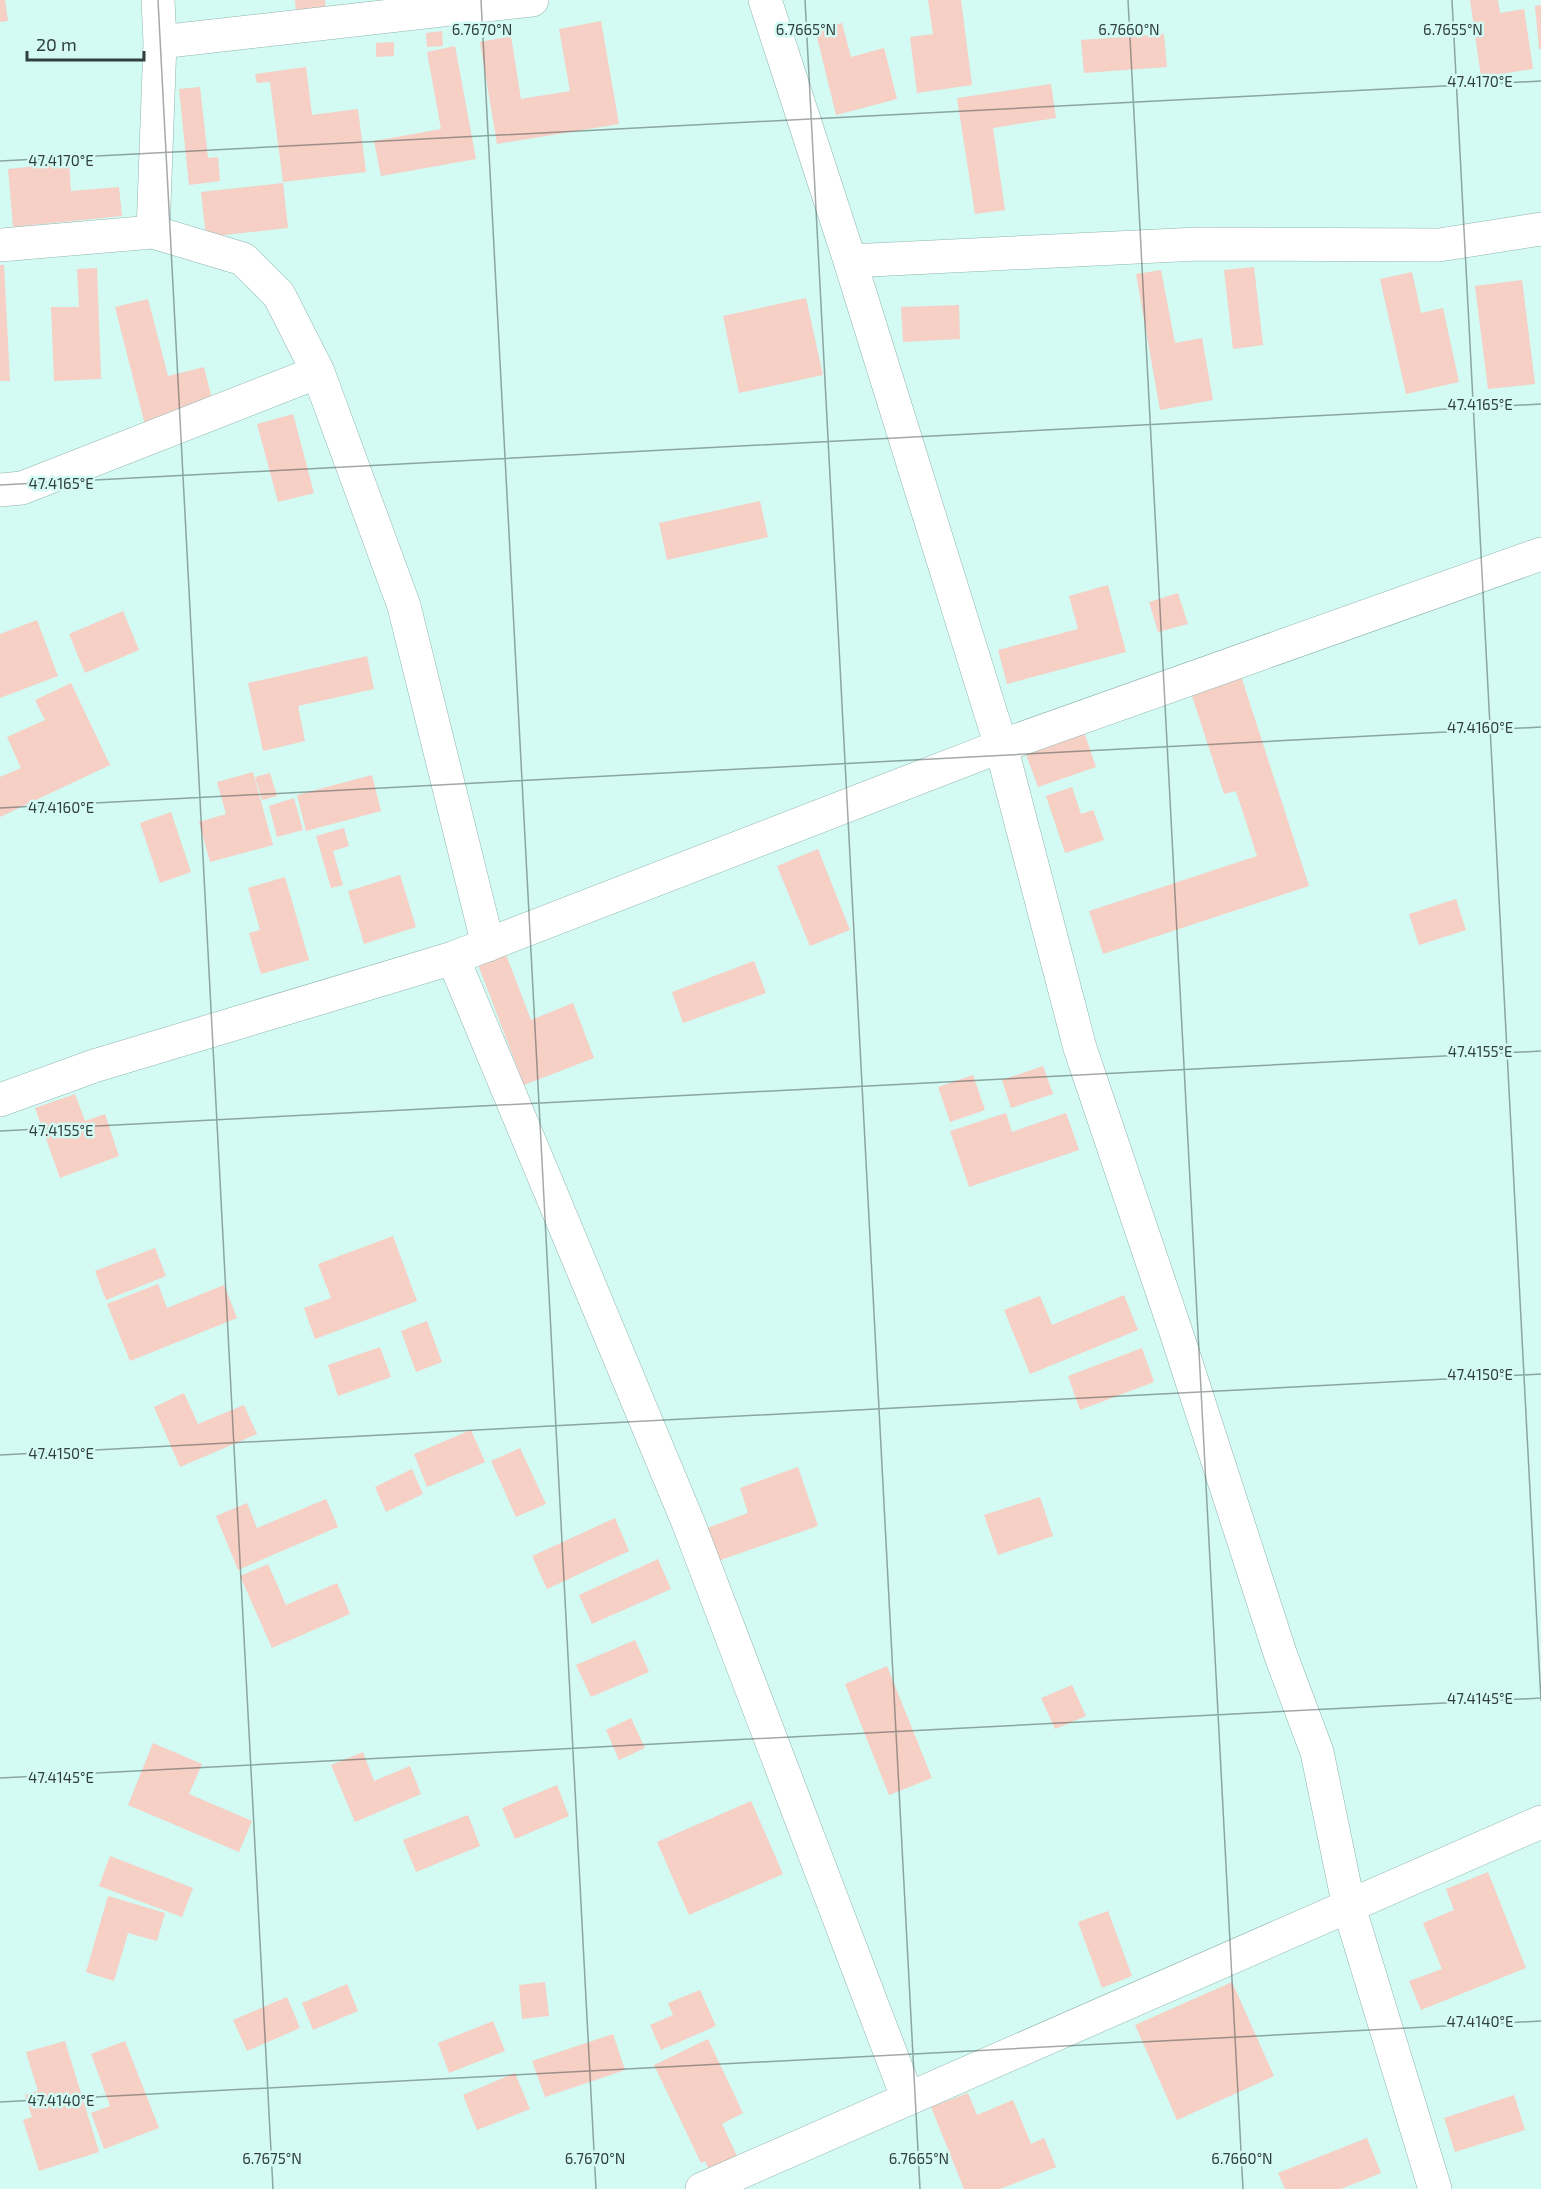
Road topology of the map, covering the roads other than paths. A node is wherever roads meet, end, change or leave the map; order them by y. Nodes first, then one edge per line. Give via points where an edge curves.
1 (158, 0) edge
2 (532, 0) edge
3 (765, 0) edge
4 (160, 42) junction
5 (1541, 229) edge
6 (153, 232) junction
7 (0, 245) edge
8 (850, 261) junction
9 (318, 372) junction
10 (0, 490) edge
11 (1541, 554) edge
12 (1000, 746) junction
13 (488, 945) junction
14 (453, 958) junction
15 (0, 1100) edge
16 (1541, 1822) edge
17 (1349, 1907) junction
18 (908, 2099) junction
19 (702, 2189) edge
20 (1435, 2189) edge

1 - 4 street
2 - 4 street
3 - 8 street
4 - 6 street
5 - 8 street via 1439,245 1198,244
6 - 7 street
6 - 9 street via 243,258 279,295
8 - 12 street
9 - 10 street via 22,488
9 - 13 street via 404,606
11 - 12 street
12 - 13 street
12 - 17 street via 1080,1048 1281,1656 1317,1752
13 - 14 street
14 - 15 street via 94,1066
14 - 18 street via 688,1522
16 - 17 street
17 - 18 street
17 - 20 street
18 - 19 street

